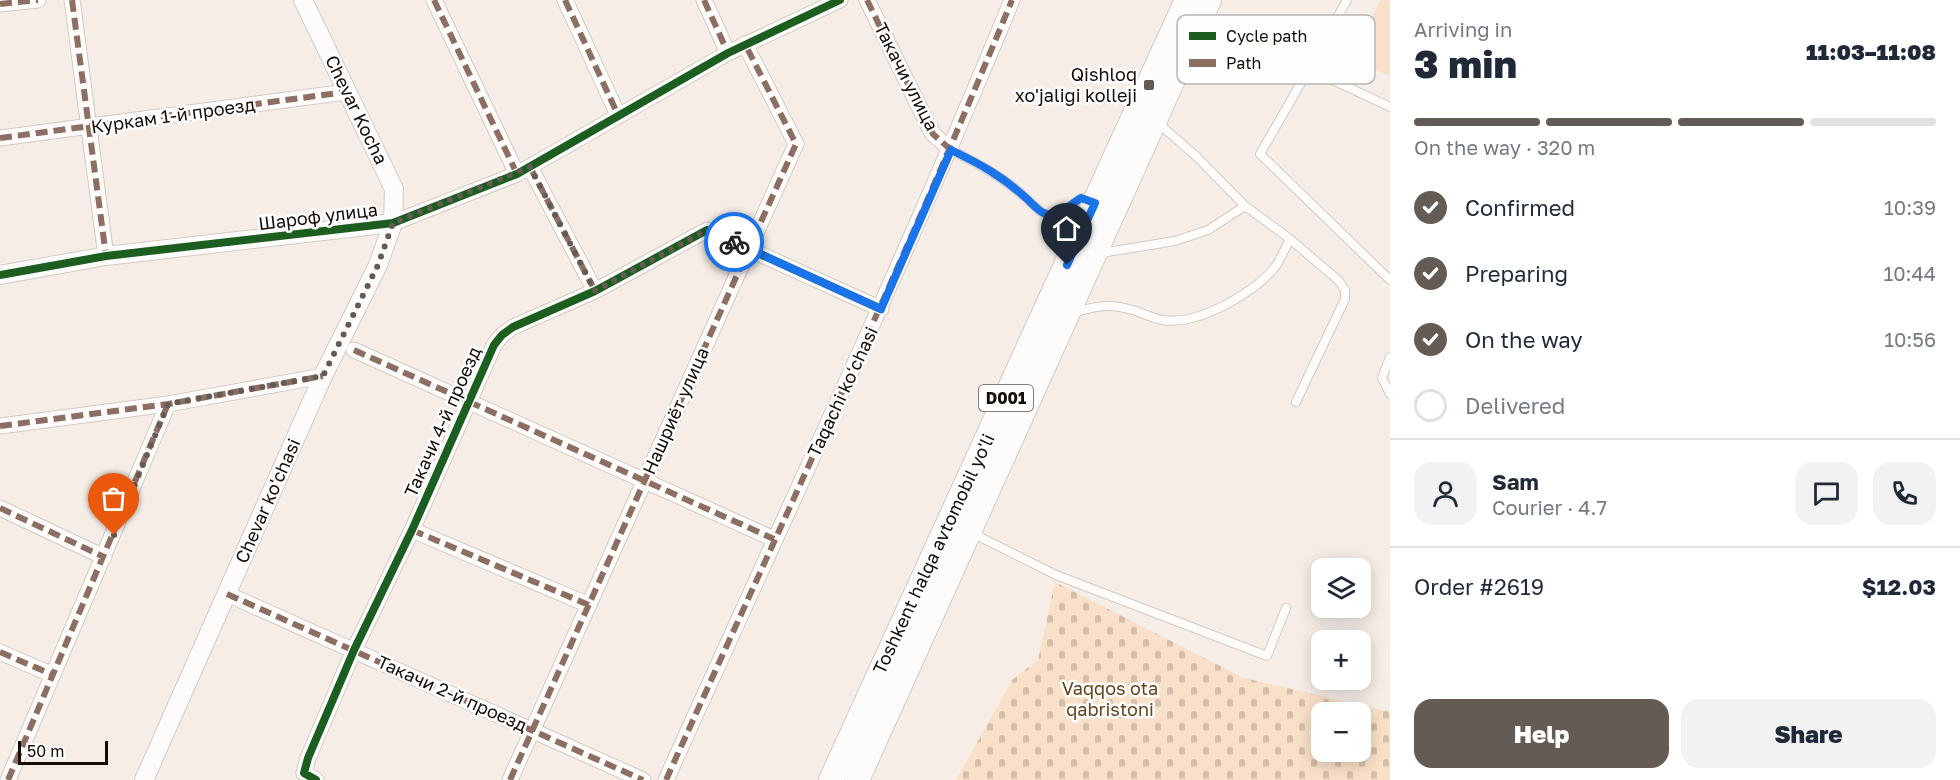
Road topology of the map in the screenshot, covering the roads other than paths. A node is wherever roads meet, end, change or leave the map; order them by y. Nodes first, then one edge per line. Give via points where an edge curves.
1 (38, 0) edge
2 (72, 0) edge
3 (303, 0) edge
4 (434, 0) edge
5 (565, 0) edge
6 (704, 0) edge
7 (840, 0) edge
8 (867, 0) edge
9 (1012, 0) edge
10 (1347, 0) edge
11 (0, 4) edge
12 (1190, 7) edge
13 (1205, 15) edge
14 (1339, 15) edge
15 (1177, 34) edge
16 (745, 44) junction
17 (1177, 49) edge
18 (729, 53) junction
19 (1300, 84) edge
20 (1341, 84) edge
21 (346, 92) junction
22 (1390, 107) edge
23 (618, 115) junction
24 (1155, 120) junction
25 (88, 128) junction
26 (0, 138) edge
27 (951, 150) junction
28 (523, 170) junction
29 (1095, 203) junction
30 (1245, 206) junction
31 (393, 223) junction
32 (1290, 239) junction
33 (748, 249) junction
34 (1095, 254) junction
35 (106, 256) junction
36 (0, 275) edge
37 (1390, 280) edge
38 (595, 291) junction
39 (881, 309) junction
40 (1067, 315) junction
41 (354, 350) dead end
42 (1390, 357) edge
43 (1029, 372) junction
44 (323, 376) junction
45 (1390, 394) edge
46 (1296, 402) dead end
47 (468, 403) junction
48 (168, 404) junction
49 (0, 426) edge
50 (645, 481) junction
51 (0, 508) edge
52 (412, 530) junction
53 (969, 532) junction
54 (774, 539) junction
55 (104, 557) junction
56 (228, 594) junction
57 (589, 605) junction
58 (1286, 608) dead end
59 (354, 650) junction
60 (0, 652) edge
61 (53, 675) junction
62 (532, 729) junction
63 (312, 778) edge
64 (8, 780) edge
65 (144, 780) edge
66 (510, 780) edge
67 (643, 780) edge
68 (666, 780) edge
69 (831, 780) edge
70 (857, 780) edge

1 - 11 street
2 - 25 street
3 - 21 street, Chevar Kocha
4 - 28 street
5 - 23 street
6 - 18 street
7 - 16 street, Шароф улица
8 - 27 street, Такачи улица via 933,134
9 - 27 street, Taqachi koʻchasi
10 - 14 lane
12 - 13 lane
15 - 29 highway, Toshkent halqa avtomobil yo'li / D001
16 - 18 street, Шароф улица
16 - 33 street, Нашриёт улица via 796,144
17 - 24 highway, Toshkent halqa avtomobil yo'li / D001
18 - 23 street, Шароф улица
19 - 37 lane via 1260,154
20 - 22 lane
21 - 25 street, Куркам 1-й проезд
21 - 31 street, Chevar Kocha via 394,189
23 - 28 street, Шароф улица
24 - 30 lane
24 - 34 highway, Toshkent halqa avtomobil yo'li / D001
25 - 26 street, Куркам 1-й проезд
25 - 35 street
27 - 29 lane via 1006,180 1042,213 1061,214 1081,198
27 - 39 street, Taqachi koʻchasi
28 - 31 street, Шароф улица
28 - 38 street
29 - 43 highway, Toshkent halqa avtomobil yo'li / D001
30 - 32 lane
30 - 34 lane via 1208,230 1175,241
31 - 35 street, Шароф улица
31 - 44 street, Chevar ko'chasi via 378,265
32 - 40 lane via 1275,267 1259,282 1225,306 1194,319 1163,320 1104,304
32 - 46 lane via 1339,280 1345,290 1345,299
33 - 38 street, Такачи 4-й проезд via 707,230
33 - 39 street, Такачи 4-й проезд
33 - 50 street, Нашриёт улица
34 - 40 highway, Toshkent halqa avtomobil yo'li / D001
35 - 36 street, Шароф улица
38 - 47 street, Такачи 4-й проезд via 502,335
39 - 54 street, Taqachi koʻchasi
40 - 43 highway, Toshkent halqa avtomobil yo'li / D001
41 - 47 street
42 - 45 lane via 1382,378
43 - 53 highway, Toshkent halqa avtomobil yo'li / D001
43 - 69 highway, Toshkent halqa avtomobil yo'li / D001
44 - 48 street
44 - 56 street, Chevar ko'chasi
47 - 50 street
47 - 52 street, Такачи 4-й проезд
48 - 49 street
48 - 55 street
50 - 54 street
50 - 57 street, Нашриёт улица
51 - 55 street
52 - 57 street
52 - 59 street, Такачи 4-й проезд
53 - 58 lane via 1056,575 1267,656
53 - 70 highway, Toshkent halqa avtomobil yo'li / D001
54 - 68 street, Taqachi koʻchasi
55 - 61 street
56 - 59 street, Такачи 2-й проезд
56 - 65 street, Chevar ko'chasi
57 - 62 street, Нашриёт улица
59 - 62 street, Такачи 2-й проезд
59 - 63 street, Такачи 4-й проезд via 308,758 304,773
60 - 61 street
61 - 64 street
62 - 66 street, Нашриёт улица
62 - 67 street, Такачи 2-й проезд

